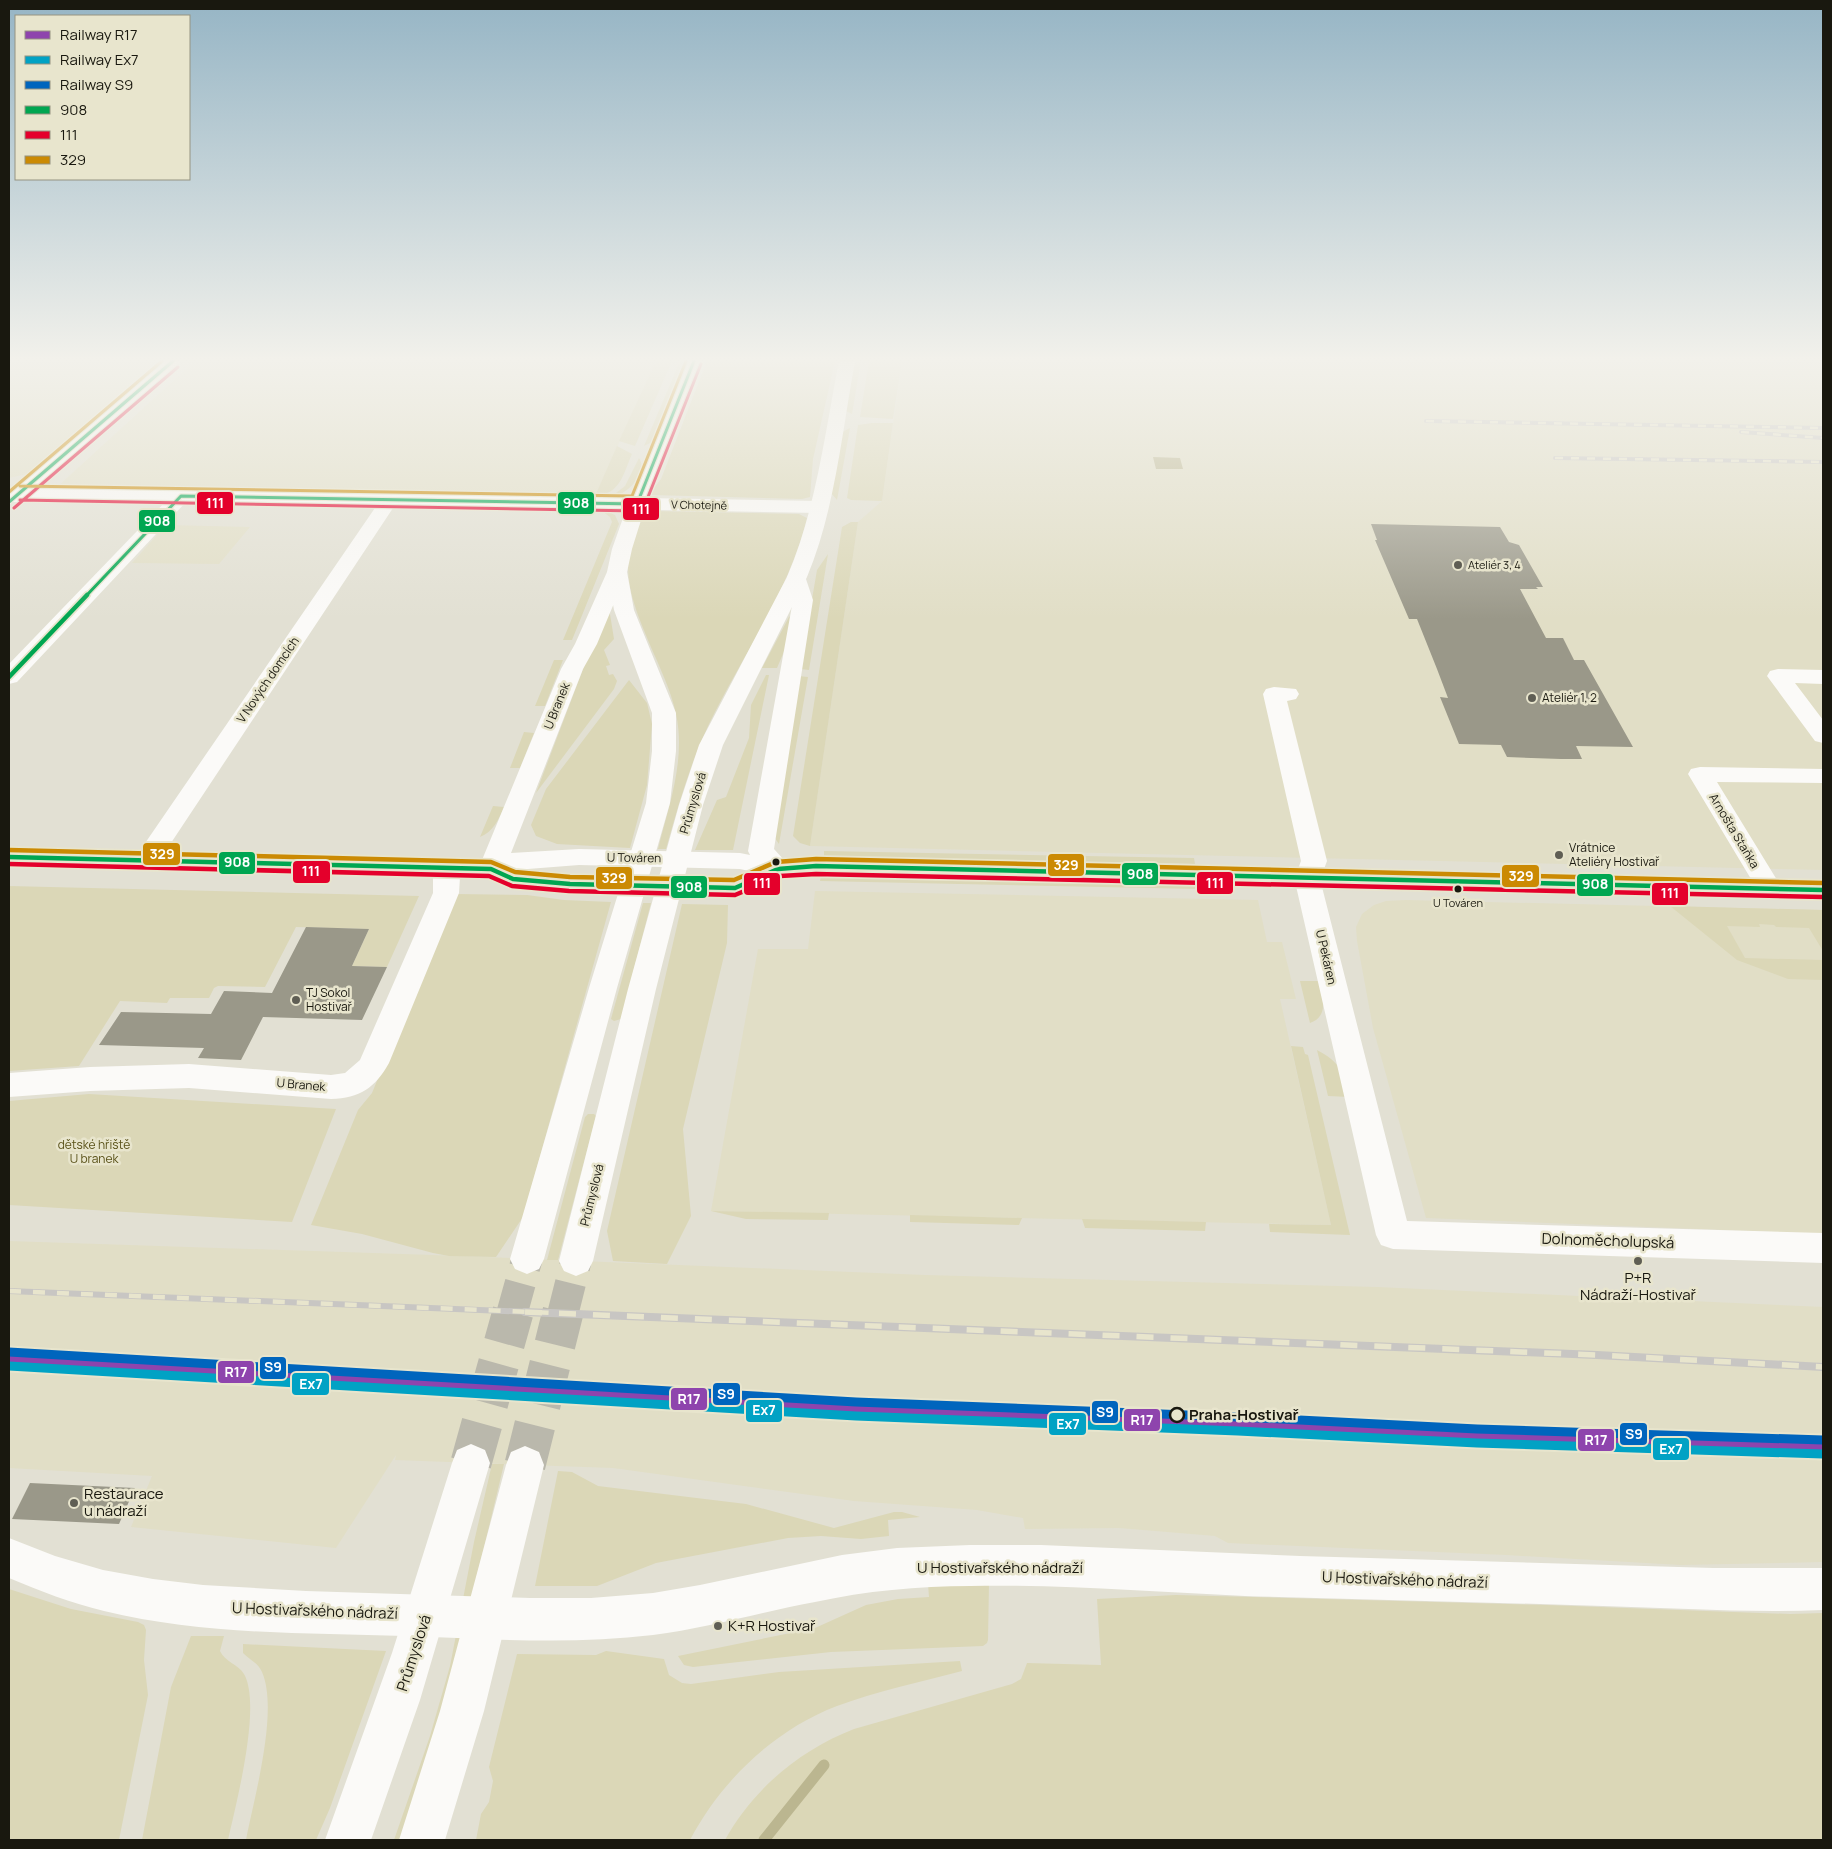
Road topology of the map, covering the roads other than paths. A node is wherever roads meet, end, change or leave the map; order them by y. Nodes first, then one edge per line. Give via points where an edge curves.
1 (70, 447) edge
2 (659, 447) edge
3 (830, 447) edge
4 (12, 496) edge
5 (181, 496) junction
6 (390, 499) junction
7 (637, 504) junction
8 (819, 507) junction
9 (617, 572) junction
10 (797, 577) junction
11 (9, 677) edge
12 (1823, 677) edge
13 (1288, 694) dead end
14 (1823, 736) edge
15 (1823, 776) edge
16 (9, 857) edge
17 (146, 861) junction
18 (447, 868) junction
19 (491, 869) junction
20 (778, 869) junction
21 (1307, 878) junction
22 (1769, 888) junction
23 (1823, 890) edge
24 (9, 1085) edge
25 (1393, 1234) joint
26 (1823, 1248) edge
27 (527, 1259) tunnel mouth
28 (576, 1261) tunnel mouth
29 (471, 1463) tunnel mouth
30 (525, 1465) tunnel mouth
31 (9, 1558) edge
32 (1823, 1589) edge
33 (348, 1840) edge
34 (422, 1840) edge

1 - 4 street
2 - 7 street
3 - 8 street, Průmyslová
4 - 5 street, V Chotejně
5 - 6 street, V Chotejně
5 - 11 street
6 - 7 street, V Chotejně
6 - 17 street, V Nových domcích
7 - 8 street, V Chotejně
7 - 9 street
8 - 10 street, Průmyslová via 808,551
9 - 19 street, U Branek via 572,669
9 - 27 street via 624,610 664,713 664,751 658,803
10 - 20 street via 803,600 760,851
10 - 28 street, Průmyslová via 711,745 691,805 642,989
12 - 14 street via 1778,676
13 - 21 street, U Pekáren via 1274,694 1314,861
15 - 22 street, Arnošta Staňka via 1700,774
16 - 17 street, U Továren
17 - 18 street, U Továren
18 - 19 street, U Továren
18 - 24 street, U Branek via 446,893 374,1063 356,1083 331,1087 152,1076
19 - 20 street, U Továren via 515,860 579,857 740,861
19 - 20 street, U Továren via 513,879 570,884 735,888
20 - 21 street, U Továren via 816,866
21 - 22 street, U Továren
21 - 25 street, U Pekáren
22 - 23 street, U Továren
25 - 26 street, Dolnoměcholupská
29 - 33 street, Průmyslová via 394,1713
30 - 34 street via 462,1711
31 - 32 street, U Hostivařského nádraží via 65,1580 174,1604 538,1620 656,1614 842,1576 930,1566 1034,1565 1504,1583

